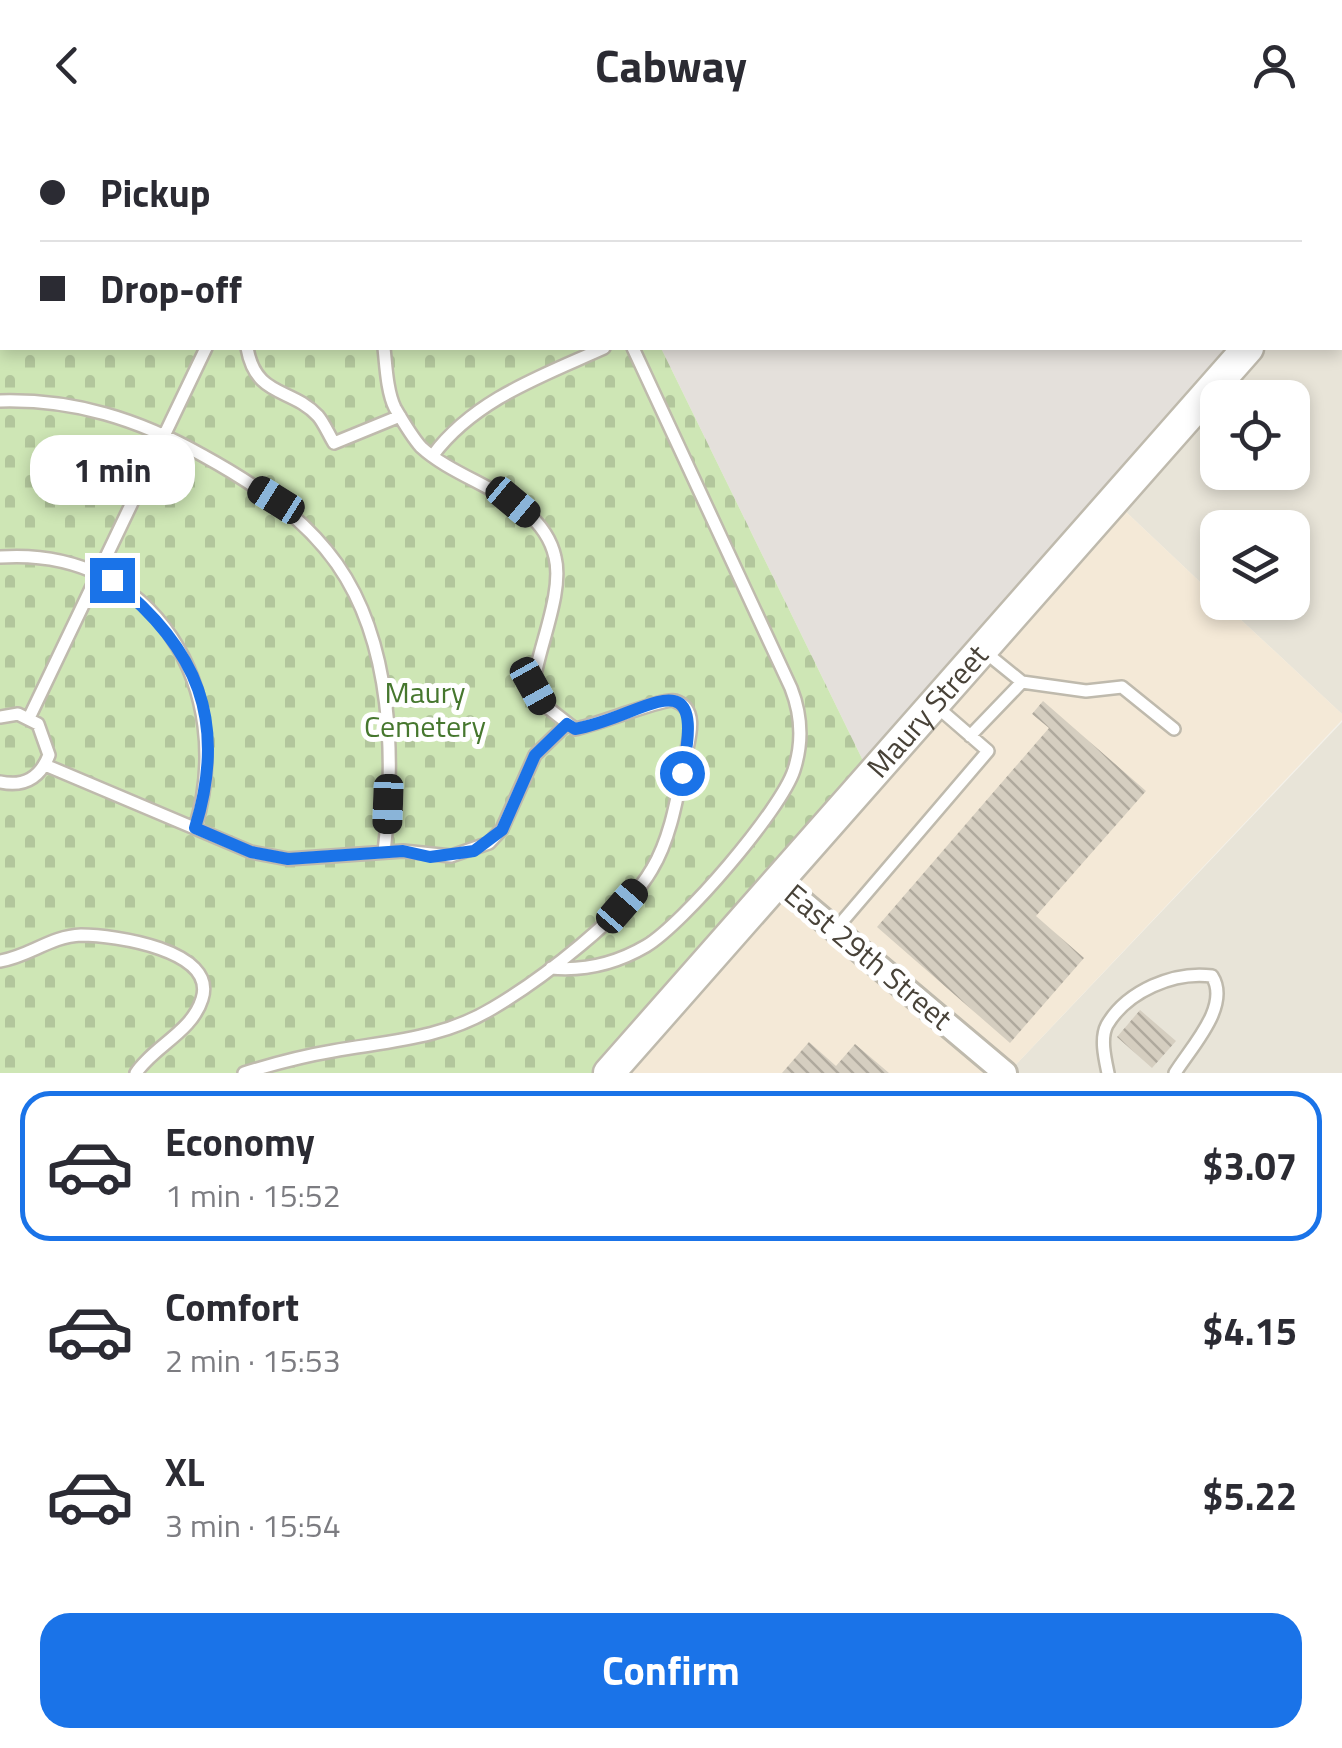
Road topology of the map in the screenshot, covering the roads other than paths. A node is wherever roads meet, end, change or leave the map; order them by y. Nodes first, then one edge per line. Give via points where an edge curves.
1 (205, 350) edge
2 (248, 350) edge
3 (384, 350) edge
4 (600, 350) edge
5 (634, 350) edge
6 (1246, 350) edge
7 (0, 400) edge
8 (400, 416) junction
9 (165, 434) junction
10 (432, 455) junction
11 (0, 556) edge
12 (99, 574) junction
13 (982, 649) junction
14 (1022, 682) junction
15 (933, 704) junction
16 (0, 718) edge
17 (29, 718) junction
18 (567, 724) junction
19 (1174, 729) dead end
20 (970, 736) junction
21 (45, 766) junction
22 (1, 784) edge
23 (195, 828) junction
24 (384, 852) junction
25 (776, 880) junction
26 (835, 930) junction
27 (0, 961) edge
28 (551, 968) junction
29 (136, 1073) edge
30 (244, 1073) edge
31 (609, 1073) edge
32 (1005, 1073) edge
33 (1108, 1073) edge
34 (1175, 1073) edge

1 - 9 lane
2 - 8 lane via 256,374 318,416 334,443
3 - 8 lane
4 - 10 lane via 501,396 452,429
5 - 28 lane via 791,688 800,710 799,751 778,799 671,926 624,957 572,970
6 - 13 street, Maury Street
7 - 9 lane via 66,402
8 - 10 lane
9 - 12 lane
9 - 24 lane via 276,500 338,565 367,626 386,710
10 - 18 lane via 513,502 547,535 557,584 533,686
11 - 12 lane via 40,558
12 - 17 lane
12 - 23 lane via 159,622 198,684 209,756
13 - 14 lane
13 - 15 street, Maury Street
14 - 19 lane via 1086,691 1122,688
14 - 20 lane
15 - 20 lane
15 - 25 street, Maury Street
16 - 17 lane
17 - 21 lane via 48,744
18 - 24 lane via 535,755 502,830 489,843 450,856
18 - 28 lane via 608,724 665,698 689,712 691,731 652,871
20 - 26 lane via 988,751
21 - 22 lane via 28,782
21 - 23 lane
23 - 24 lane via 251,852 288,859
25 - 26 street, East 29th Street
25 - 31 street, Maury Street
26 - 32 street, East 29th Street
27 - 29 lane via 82,935 166,950 193,963 203,977 198,1009
28 - 30 lane via 490,1010 421,1039 331,1051
33 - 34 lane via 1108,1024 1141,993 1174,976 1212,976 1218,1005

